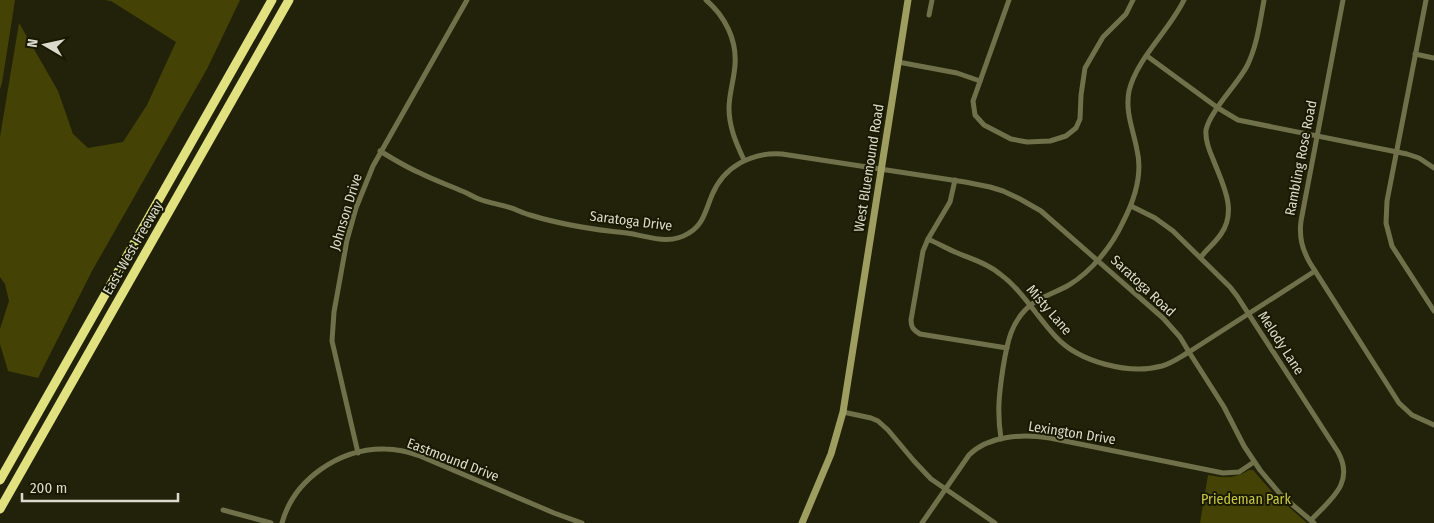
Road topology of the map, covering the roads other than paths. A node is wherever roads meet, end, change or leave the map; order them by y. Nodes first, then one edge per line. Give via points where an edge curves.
1 (272, 0) edge
2 (289, 0) edge
3 (467, 0) edge
4 (706, 0) edge
5 (908, 0) edge
6 (932, 0) edge
7 (1009, 0) edge
8 (1134, 0) edge
9 (1184, 0) edge
10 (1264, 0) edge
11 (1343, 0) edge
12 (1426, 0) edge
13 (929, 15) dead end
14 (1415, 54) junction
15 (1147, 56) junction
16 (1434, 58) edge
17 (898, 62) junction
18 (980, 81) junction
19 (1218, 108) junction
20 (1317, 136) junction
21 (1396, 151) junction
22 (380, 152) junction
23 (744, 160) junction
24 (1434, 168) edge
25 (882, 169) junction
26 (955, 180) junction
27 (1131, 206) junction
28 (928, 239) junction
29 (1201, 257) junction
30 (1097, 259) junction
31 (1315, 271) junction
32 (1030, 306) junction
33 (1434, 311) edge
34 (1249, 314) junction
35 (1006, 348) junction
36 (1189, 352) junction
37 (843, 412) junction
38 (1434, 425) edge
39 (1001, 439) junction
40 (358, 453) junction
41 (1254, 462) junction
42 (0, 480) edge
43 (946, 490) junction
44 (0, 509) edge
45 (223, 510) dead end
46 (1312, 521) edge
47 (271, 523) edge
48 (282, 523) edge
49 (582, 523) edge
50 (802, 523) edge
51 (922, 523) edge
52 (995, 523) edge

1 - 42 highway, East-West Freeway
2 - 44 highway, East-West Freeway
3 - 22 street, Johnson Drive
4 - 23 street via 722,17 734,45 730,118 733,135
5 - 17 main road, West Bluemound Road
6 - 13 street
7 - 18 street
8 - 18 street via 1126,14 1103,37 1085,68 1080,119 1076,128 1066,136 1050,141 1027,142 1011,139 984,125 975,115 973,101
9 - 15 street
10 - 19 street via 1251,58
11 - 20 street, Rambling Rose Road
12 - 14 street
14 - 16 street
14 - 21 street
15 - 19 street
15 - 27 street via 1133,80 1128,98 1129,120 1140,170
17 - 18 street via 957,73
17 - 25 main road, West Bluemound Road
19 - 20 street via 1246,122
19 - 29 street via 1209,121 1206,138 1229,212 1225,228
20 - 21 street
20 - 31 street, Rambling Rose Road via 1300,230 1304,253
21 - 24 street via 1419,158
21 - 33 street via 1386,207 1388,233 1396,252
22 - 23 street, Saratoga Drive via 420,174 479,199 532,216 665,240 694,230 718,184
22 - 40 street, Johnson Drive via 351,225 332,325 334,352
23 - 25 street, Saratoga Drive via 762,154 782,154
25 - 26 street, Saratoga Road
25 - 37 main road, West Bluemound Road
26 - 28 street via 950,202
26 - 30 street, Saratoga Road via 990,187 1020,198 1052,220
27 - 29 street, Melody Lane via 1162,222
27 - 30 street via 1113,239
28 - 32 street, Misty Lane via 994,270 1007,279
28 - 35 street via 920,260 911,320 913,329 920,334
29 - 34 street, Melody Lane via 1230,287
30 - 32 street via 1073,282
30 - 36 street, Saratoga Road via 1163,318
31 - 34 street, Misty Lane
31 - 38 street, Rambling Rose Road via 1400,403 1412,415
32 - 35 street via 1014,325
32 - 36 street, Misty Lane via 1066,346 1101,363 1149,368 1168,364
34 - 36 street, Misty Lane
34 - 46 street, Melody Lane via 1343,463 1345,473 1340,488
35 - 39 street via 998,398
36 - 41 street, Saratoga Road
37 - 43 street via 872,418 884,425 924,473
37 - 50 main road, West Bluemound Road via 831,454
39 - 41 street, Lexington Drive via 1050,438 1224,474 1239,472
39 - 43 street, Lexington Drive via 974,451
40 - 48 street, Eastmound Drive via 334,461 310,478 290,503
40 - 49 street, Eastmound Drive via 385,449 418,455
41 - 46 street, Saratoga Road via 1276,488
43 - 51 street, Lexington Drive
43 - 52 street
45 - 47 street

